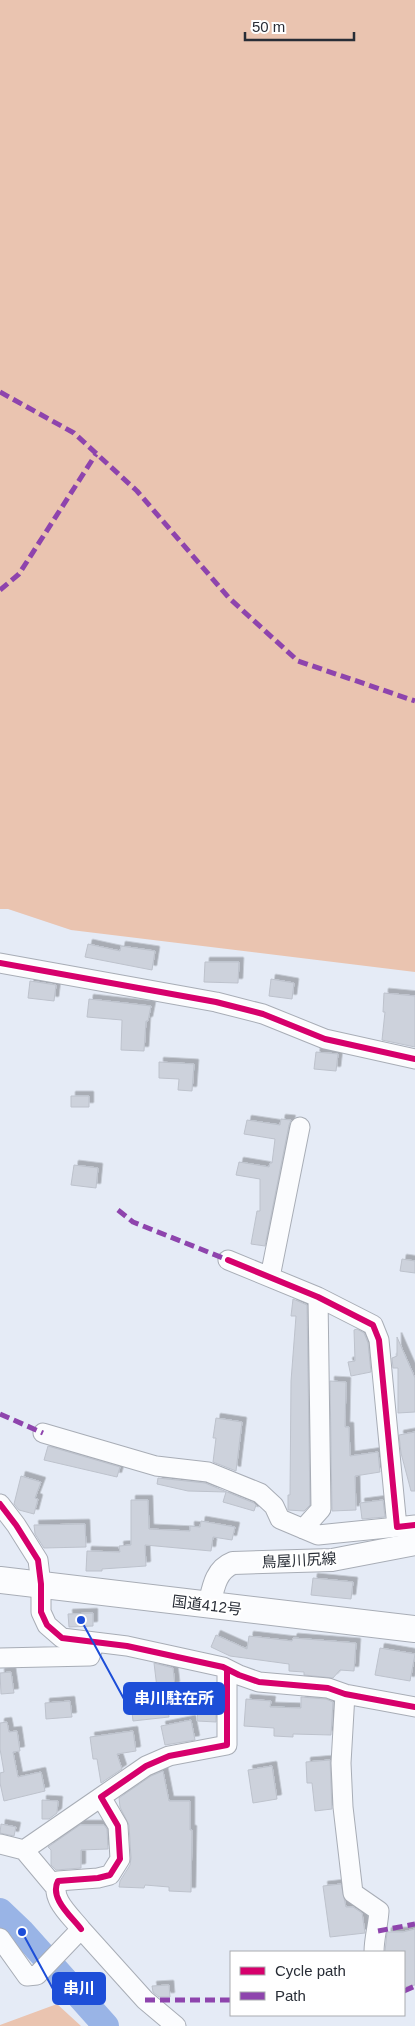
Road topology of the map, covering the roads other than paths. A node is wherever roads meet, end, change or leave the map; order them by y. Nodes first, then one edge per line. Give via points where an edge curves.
1 (0, 963) edge
2 (415, 1059) edge
3 (300, 1127) dead end
4 (228, 1260) dead end
5 (270, 1277) junction
6 (318, 1296) junction
7 (43, 1433) dead end
8 (0, 1504) edge
9 (406, 1526) edge
10 (303, 1529) junction
11 (415, 1544) edge
12 (0, 1580) edge
13 (41, 1584) junction
14 (209, 1606) junction
15 (415, 1629) edge
16 (95, 1642) junction
17 (0, 1658) edge
18 (227, 1669) junction
19 (345, 1694) junction
20 (415, 1707) edge
21 (102, 1797) junction
22 (0, 1844) edge
23 (24, 1850) junction
24 (55, 1887) junction
25 (79, 1932) junction
26 (0, 1938) edge
27 (374, 1951) edge
28 (176, 2026) edge

1 - 2 street via 216,1002 263,1014 324,1038
3 - 5 street
4 - 5 street
5 - 6 street
6 - 9 street via 373,1325 379,1340
6 - 10 street via 321,1509
7 - 10 street via 156,1466 208,1472 260,1492 274,1506 280,1519
8 - 13 street via 38,1560
9 - 10 street via 318,1535
11 - 14 main road, 鳥屋川尻線 via 332,1560 233,1563 219,1574
12 - 13 highway, 国道412号
13 - 14 highway, 国道412号
13 - 16 street via 41,1612 47,1625 62,1638
14 - 15 highway, 国道412号
16 - 17 street via 90,1656
16 - 18 street
18 - 19 street via 259,1682 328,1688
18 - 21 street via 227,1746 169,1756 146,1766
19 - 20 street
19 - 27 street via 341,1763 343,1807 354,1893 379,1911
21 - 23 street
21 - 24 street via 118,1826 120,1859 110,1875 58,1881
22 - 23 street
23 - 24 street
24 - 25 street via 56,1897
25 - 26 street via 37,1975 27,1976
25 - 28 street via 145,2000

